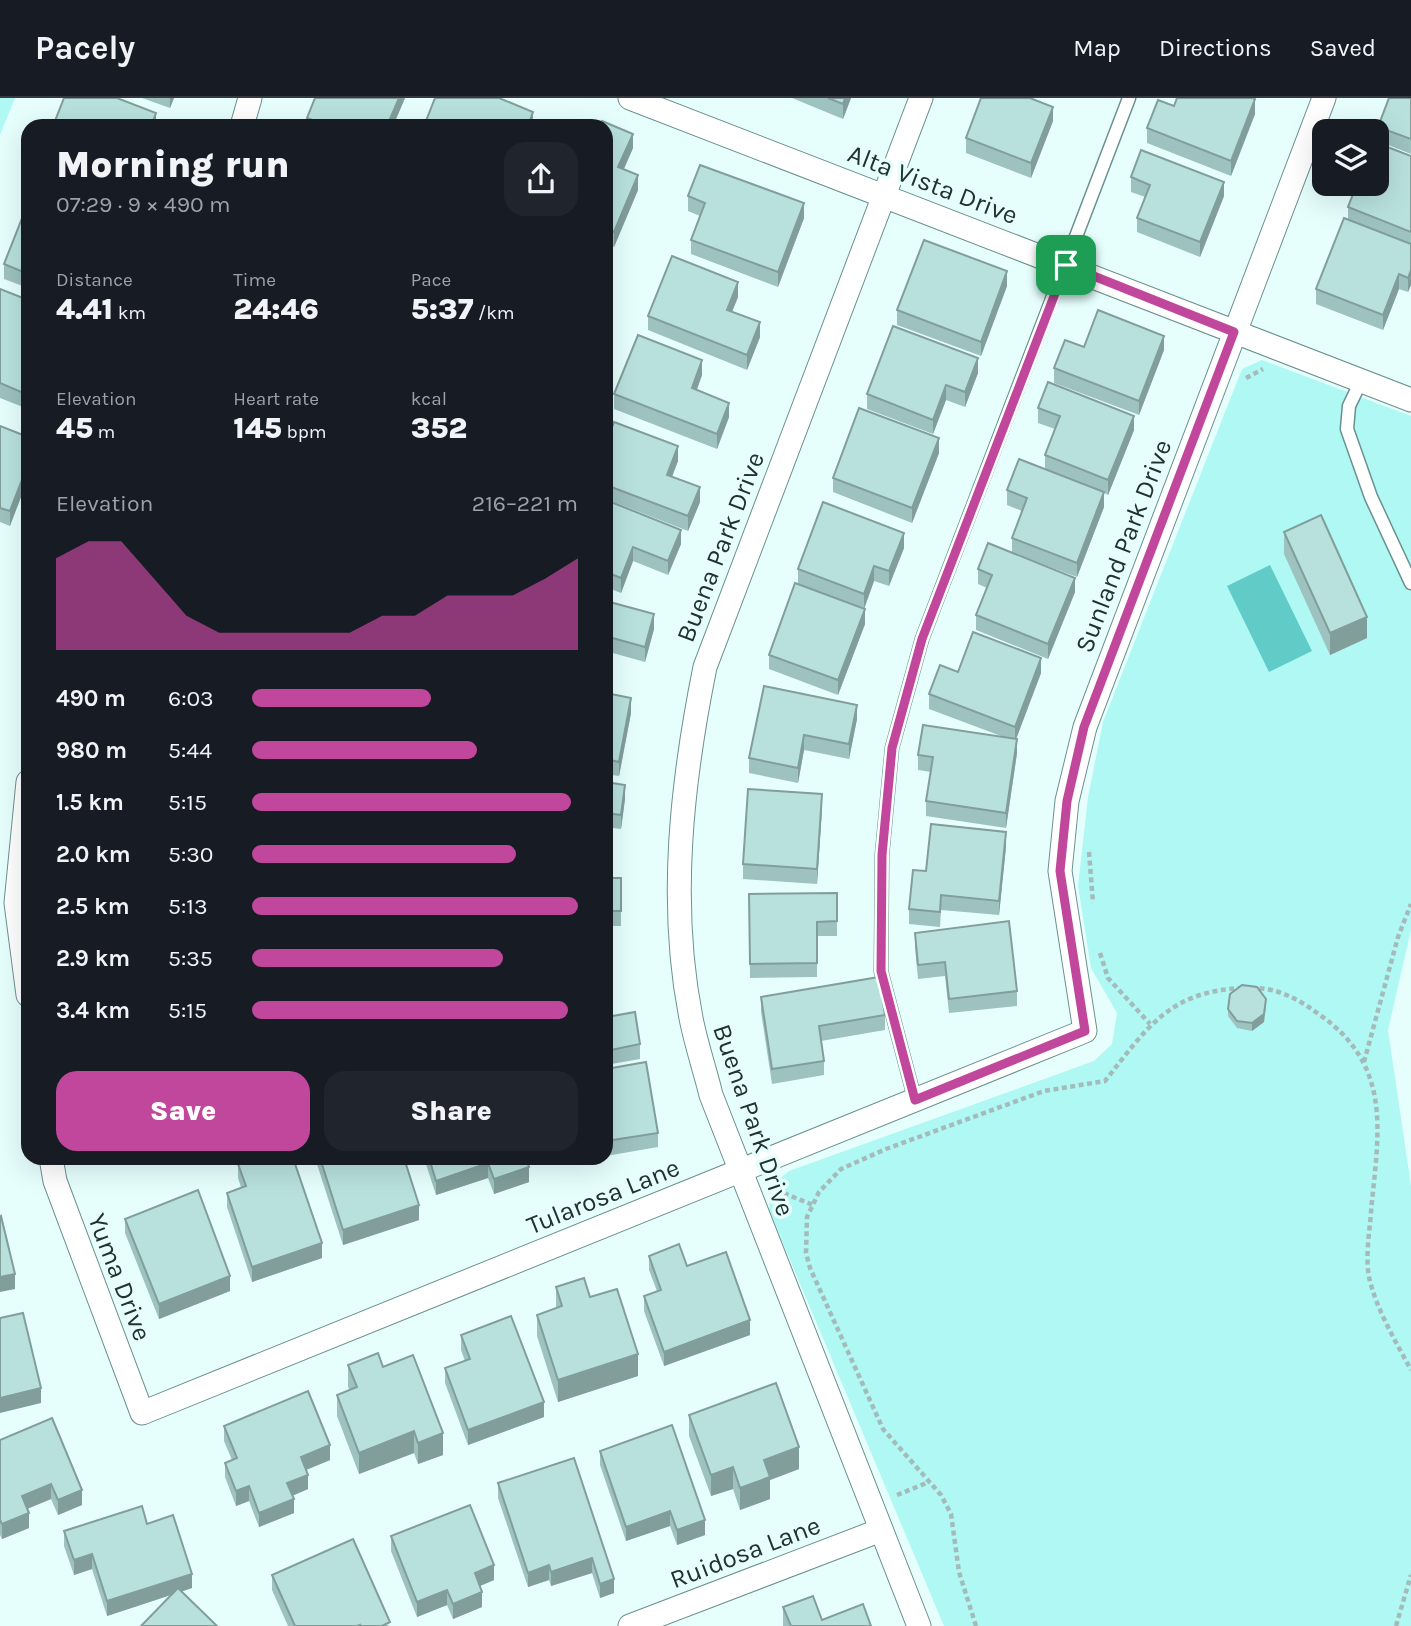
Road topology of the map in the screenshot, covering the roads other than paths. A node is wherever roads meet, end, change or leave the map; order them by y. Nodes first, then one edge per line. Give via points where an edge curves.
1 (250, 98) edge
2 (630, 98) edge
3 (920, 98) edge
4 (1129, 98) edge
5 (1324, 98) edge
6 (244, 119) edge
7 (884, 194) junction
8 (1066, 265) junction
9 (1234, 332) junction
10 (1361, 381) junction
11 (1411, 400) edge
12 (1411, 583) edge
13 (1085, 1031) joint
14 (915, 1100) junction
15 (52, 1165) edge
16 (739, 1171) junction
17 (142, 1413) joint
18 (881, 1530) junction
19 (630, 1626) edge
20 (919, 1626) edge

1 - 6 street
2 - 7 street, Alta Vista Drive
3 - 7 street, Buena Park Drive
4 - 8 lane
5 - 9 street, Sunland Park Drive
7 - 8 street, Alta Vista Drive
7 - 16 street, Buena Park Drive via 705,667 689,746 681,837 680,929 691,1018 711,1095
8 - 9 street, Alta Vista Drive
8 - 14 lane via 922,639 892,748 882,855 881,971
9 - 10 street, Alta Vista Drive
9 - 13 street, Sunland Park Drive via 1084,727 1074,765 1060,871
10 - 11 street, Alta Vista Drive
10 - 12 lane via 1349,406 1347,429 1371,497
13 - 14 street, Tularosa Lane
14 - 16 street, Tularosa Lane
15 - 17 street, Yuma Drive
16 - 17 street, Tularosa Lane
16 - 18 street, Buena Park Drive
18 - 19 street, Ruidosa Lane
18 - 20 street, Buena Park Drive

